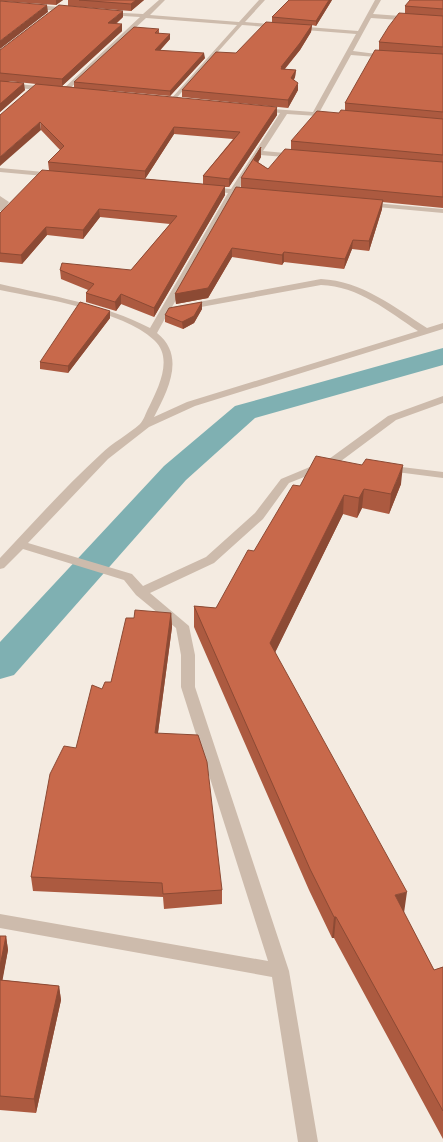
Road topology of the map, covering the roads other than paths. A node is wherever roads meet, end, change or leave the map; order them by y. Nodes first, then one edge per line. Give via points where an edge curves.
1 (70, 0) edge
2 (162, 0) edge
3 (262, 0) edge
4 (378, 0) edge
5 (0, 4) edge
6 (58, 8) junction
7 (77, 10) edge
8 (96, 12) edge
9 (51, 14) edge
10 (144, 16) junction
11 (370, 16) junction
12 (443, 21) edge
13 (240, 23) junction
14 (360, 33) junction
15 (349, 53) junction
16 (396, 56) edge
17 (0, 84) edge
18 (34, 88) junction
19 (64, 90) junction
20 (74, 92) edge
21 (28, 94) edge
22 (162, 100) edge
23 (172, 101) junction
24 (181, 102) edge
25 (256, 108) edge
26 (285, 111) junction
27 (315, 114) junction
28 (335, 116) edge
29 (259, 153) junction
30 (308, 157) edge
31 (0, 170) edge
32 (69, 176) edge
33 (204, 188) edge
34 (233, 191) junction
35 (262, 194) edge
36 (0, 198) edge
37 (357, 203) edge
38 (0, 209) edge
39 (443, 211) edge
40 (0, 288) edge
41 (164, 311) junction
42 (443, 326) edge
43 (425, 331) junction
44 (152, 333) junction
45 (443, 399) edge
46 (145, 425) junction
47 (333, 462) junction
48 (351, 464) edge
49 (370, 466) edge
50 (443, 475) edge
51 (20, 544) junction
52 (0, 565) edge
53 (141, 592) junction
54 (0, 920) edge
55 (280, 971) junction
56 (308, 1142) edge

1 - 6 street
2 - 10 street
3 - 13 street
4 - 11 street
5 - 6 street
6 - 7 street
6 - 9 street
8 - 10 street
10 - 13 street
10 - 19 street
11 - 12 street
11 - 14 street
13 - 14 street
13 - 23 street
14 - 15 street
15 - 16 street
15 - 27 street
17 - 18 street
18 - 19 street
18 - 21 street
19 - 20 street
22 - 23 street
23 - 24 street
25 - 26 street
26 - 27 street
26 - 29 street
27 - 28 street
29 - 30 street
29 - 34 street
31 - 32 street
33 - 34 street
34 - 35 street
34 - 41 street
36 - 38 street via 4,202
37 - 39 street
40 - 44 street via 97,310
41 - 43 street via 335,282 376,300
41 - 44 street
42 - 43 street
43 - 46 street via 190,404
44 - 46 street via 160,340 166,353 168,371
45 - 47 street via 392,418
46 - 51 street via 104,457
47 - 48 street
47 - 53 street via 285,481 259,516 210,560
49 - 50 street
51 - 52 street
51 - 53 street via 128,577
53 - 55 street via 182,626 188,654 188,687
54 - 55 street
55 - 56 street

